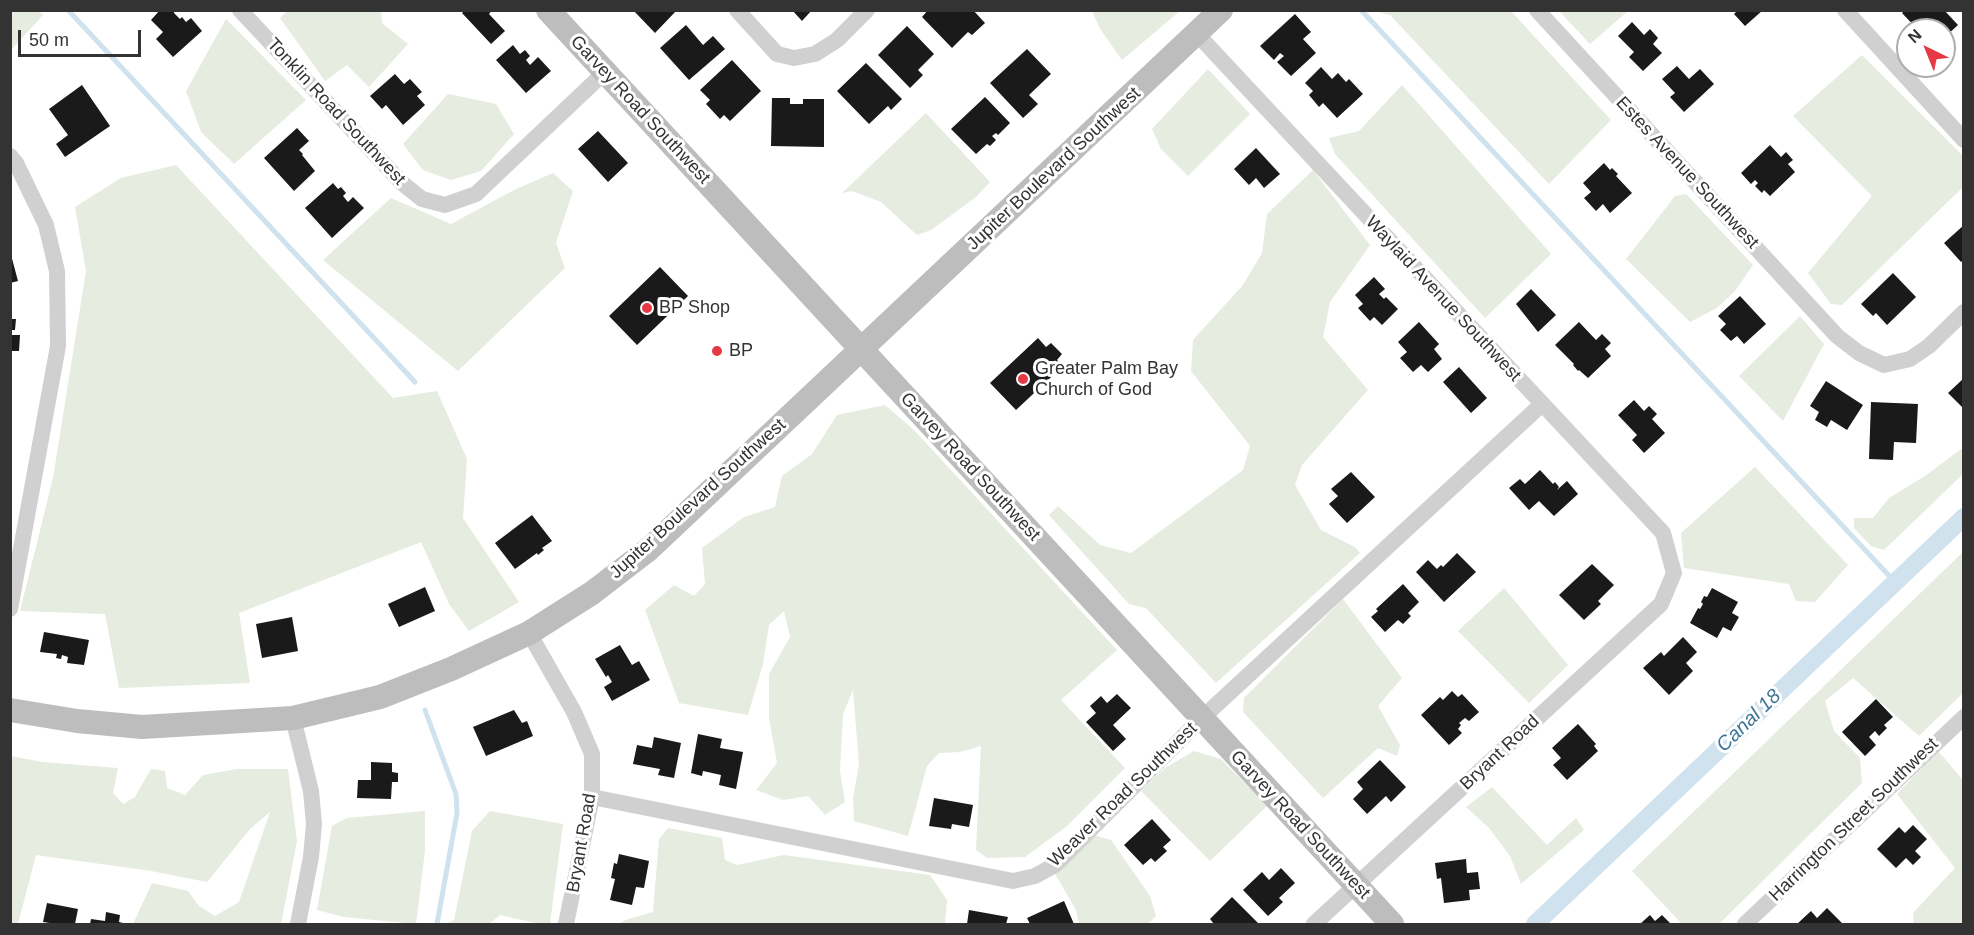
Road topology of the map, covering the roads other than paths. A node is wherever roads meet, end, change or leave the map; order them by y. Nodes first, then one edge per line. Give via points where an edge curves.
1 (240, 10) edge
2 (548, 10) edge
3 (737, 10) edge
4 (867, 10) edge
5 (1221, 10) edge
6 (1537, 10) edge
7 (1845, 10) edge
8 (1197, 34) junction
9 (605, 72) junction
10 (1964, 140) edge
11 (10, 156) edge
12 (1964, 312) edge
13 (862, 350) junction
14 (1541, 405) junction
15 (1674, 573) joint
16 (10, 609) edge
17 (529, 633) junction
18 (10, 711) edge
19 (1964, 717) edge
20 (293, 718) junction
21 (1202, 718) junction
22 (592, 797) junction
23 (1355, 885) junction
24 (298, 924) edge
25 (567, 924) edge
26 (1314, 924) edge
27 (1392, 924) edge
28 (1745, 924) edge

1 - 9 street, Tonklin Road Southwest via 402,183 422,199 445,205 476,194
2 - 9 street, Garvey Road Southwest
3 - 4 street via 777,54 794,58 815,54 837,40
5 - 8 street, Jupiter Boulevard Southwest
6 - 12 street, Estes Avenue Southwest via 1837,336 1859,353 1884,365 1910,359
7 - 10 street
8 - 13 street, Jupiter Boulevard Southwest
8 - 14 street, Waylaid Avenue Southwest
9 - 13 street, Garvey Road Southwest
11 - 16 street via 46,225 57,271 58,346
13 - 17 street, Jupiter Boulevard Southwest via 648,550
13 - 21 street, Garvey Road Southwest
14 - 15 street, Waylaid Avenue Southwest via 1663,533
14 - 21 street, Weaver Road Southwest
15 - 23 street, Bryant Road via 1661,604
17 - 20 street, Jupiter Boulevard Southwest via 380,697
17 - 22 street, Bryant Road via 574,712 592,754
18 - 20 street, Jupiter Boulevard Southwest via 142,727
19 - 28 street, Harrington Street Southwest
20 - 24 street via 312,791 314,824
21 - 22 street, Weaver Road Southwest via 1055,865 1035,876 1013,881
21 - 23 street, Garvey Road Southwest
22 - 25 street, Bryant Road
23 - 26 street, Bryant Road
23 - 27 street, Garvey Road Southwest

